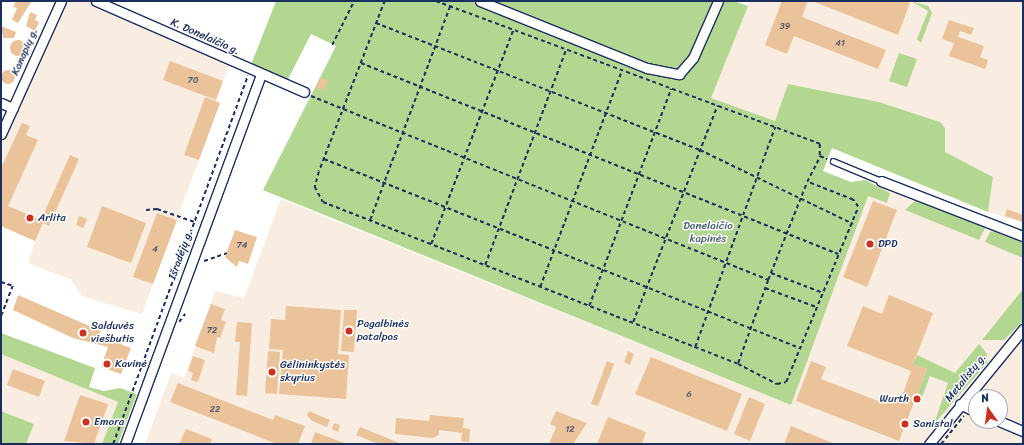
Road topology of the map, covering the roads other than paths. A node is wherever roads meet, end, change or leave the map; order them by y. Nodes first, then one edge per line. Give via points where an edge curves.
1 (61, 1) edge
2 (96, 1) edge
3 (480, 1) edge
4 (718, 1) edge
5 (261, 74) junction
6 (304, 92) road end
7 (1, 103) edge
8 (13, 108) junction
9 (1, 134) edge
10 (833, 161) road end
11 (881, 181) joint
12 (1023, 236) edge
13 (1023, 328) edge
14 (960, 404) junction
15 (968, 409) edge
16 (1008, 424) edge
17 (1023, 430) edge
18 (125, 444) edge
19 (929, 444) edge

1 - 8 street, Kanapių g.
2 - 5 street, K. Donelaičio g.
3 - 4 street via 647,68 679,74 693,58
5 - 6 street, K. Donelaičio g.
5 - 18 street, Išradėjų g.
7 - 8 street
8 - 9 street, Kanapių g.
10 - 11 lane
11 - 12 street
13 - 14 street, Metalistų g.
14 - 15 street
14 - 19 street, Metalistų g.
16 - 17 street

